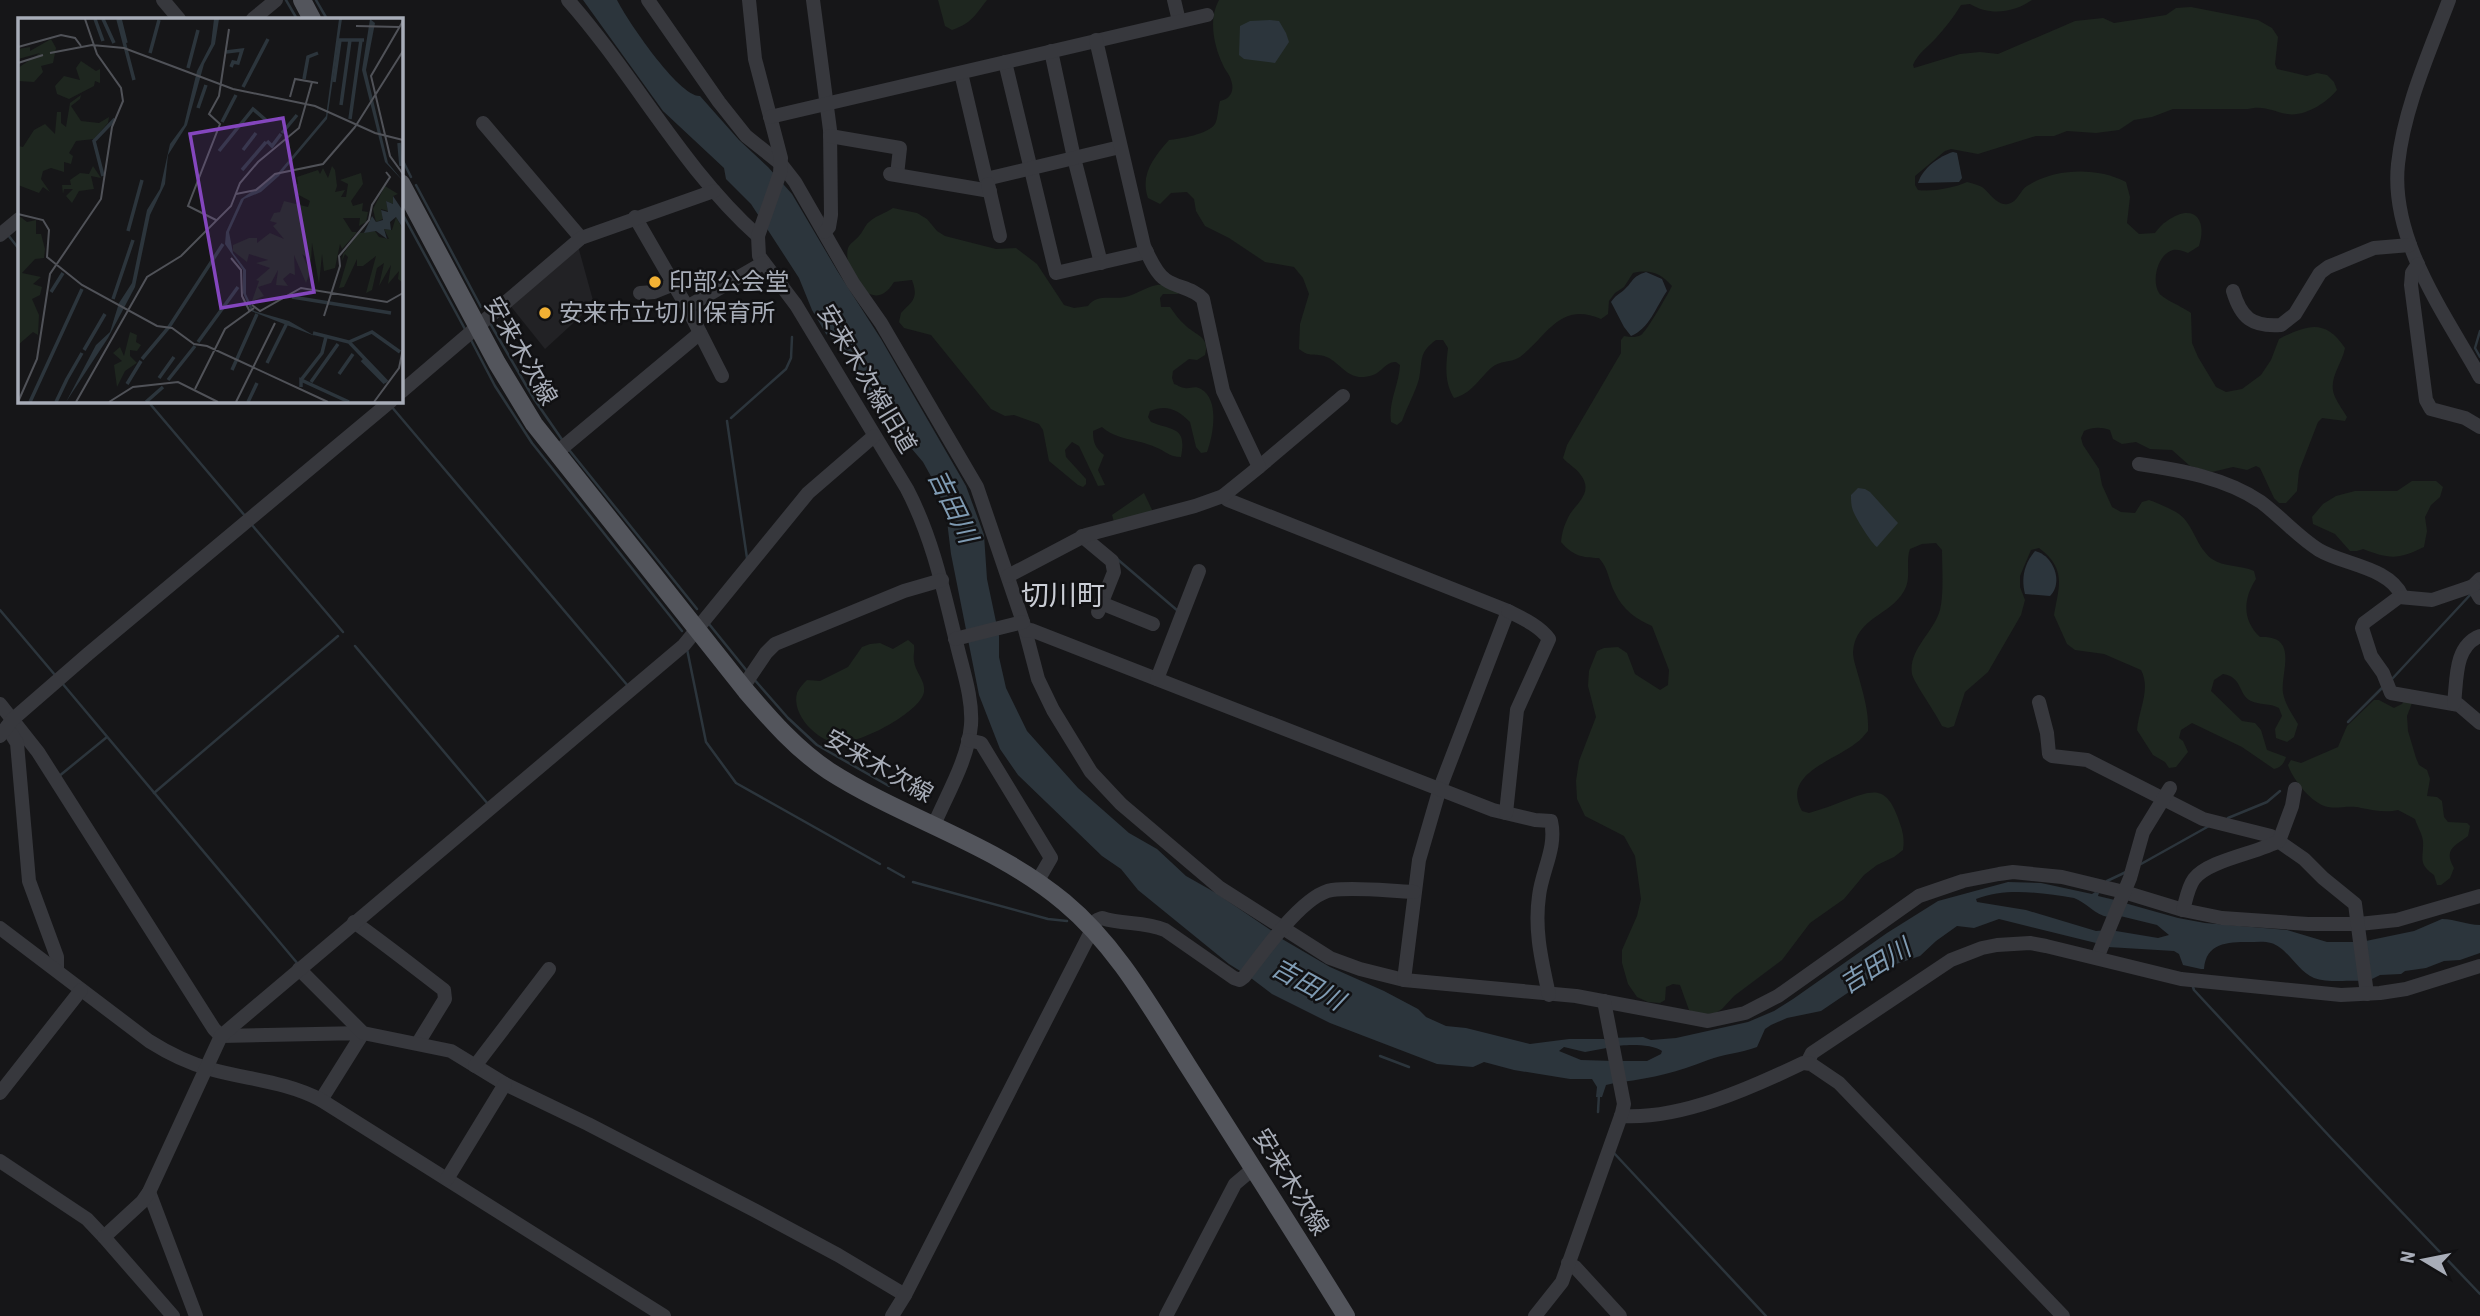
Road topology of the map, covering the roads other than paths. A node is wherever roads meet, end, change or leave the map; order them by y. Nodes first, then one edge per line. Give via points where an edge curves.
1 (163, 0) edge
2 (276, 0) edge
3 (302, 0) edge
4 (568, 0) edge
5 (648, 0) edge
6 (748, 0) edge
7 (813, 0) edge
8 (1174, 0) edge
9 (2449, 0) edge
10 (1207, 15) dead end
11 (178, 18) edge
12 (254, 18) edge
13 (311, 18) edge
14 (1179, 21) junction
15 (1096, 40) junction
16 (1051, 51) junction
17 (1005, 62) junction
18 (961, 73) junction
19 (827, 105) junction
20 (771, 117) junction
21 (483, 122) dead end
22 (831, 136) junction
23 (1120, 146) junction
24 (1074, 158) junction
25 (1031, 168) junction
26 (781, 169) junction
27 (402, 185) edge
28 (988, 185) junction
29 (714, 191) junction
30 (635, 217) junction
31 (18, 220) edge
32 (825, 232) junction
33 (758, 234) junction
34 (0, 235) edge
35 (1000, 236) dead end
36 (581, 238) junction
37 (2410, 245) junction
38 (1147, 252) junction
39 (763, 263) junction
40 (1101, 263) junction
41 (2418, 264) junction
42 (674, 284) junction
43 (2233, 291) dead end
44 (639, 293) dead end
45 (687, 307) junction
46 (477, 326) junction
47 (700, 332) junction
48 (722, 376) dead end
49 (2480, 377) edge
50 (402, 391) edge
51 (1343, 396) dead end
52 (390, 402) edge
53 (2480, 426) edge
54 (874, 436) junction
55 (556, 453) junction
56 (2139, 464) dead end
57 (1259, 467) junction
58 (1223, 496) junction
59 (1082, 536) junction
60 (1199, 571) dead end
61 (1008, 576) junction
62 (942, 580) junction
63 (2477, 589) edge
64 (2402, 596) junction
65 (1508, 611) junction
66 (1153, 624) dead end
67 (1023, 625) junction
68 (697, 630) junction
69 (2480, 636) edge
70 (959, 638) junction
71 (1157, 679) junction
72 (743, 687) junction
73 (2039, 702) dead end
74 (0, 704) edge
75 (2454, 704) junction
76 (2480, 723) edge
77 (6, 728) edge
78 (968, 740) junction
79 (1440, 788) junction
80 (2295, 789) dead end
81 (2167, 794) junction
82 (1506, 813) junction
83 (934, 825) junction
84 (2278, 841) junction
85 (1037, 882) junction
86 (1414, 892) junction
87 (2123, 895) junction
88 (2480, 896) edge
89 (2183, 910) junction
90 (354, 922) junction
91 (2359, 927) junction
92 (0, 928) edge
93 (1093, 928) junction
94 (1280, 932) junction
95 (2099, 955) junction
96 (2480, 966) edge
97 (299, 969) junction
98 (549, 969) dead end
99 (57, 970) junction
100 (1404, 980) junction
101 (81, 990) junction
102 (2366, 991) junction
103 (1549, 995) junction
104 (1604, 1001) junction
105 (363, 1033) junction
106 (221, 1036) junction
107 (418, 1044) junction
108 (1807, 1063) junction
109 (475, 1066) junction
110 (207, 1068) junction
111 (505, 1084) junction
112 (0, 1093) edge
113 (321, 1100) junction
114 (1623, 1110) junction
115 (0, 1161) edge
116 (1254, 1168) junction
117 (447, 1179) junction
118 (149, 1192) junction
119 (104, 1237) junction
120 (1568, 1263) junction
121 (905, 1295) junction
122 (173, 1316) edge
123 (196, 1316) edge
124 (664, 1316) edge
125 (892, 1316) edge
126 (1166, 1316) edge
127 (1346, 1316) edge
128 (1535, 1316) edge
129 (1620, 1316) edge
130 (2063, 1316) edge

1 - 11 street
2 - 12 street
3 - 13 main road
4 - 29 street
5 - 26 street via 719,102
6 - 20 street via 752,46
7 - 19 street
8 - 14 street
9 - 37 street via 2401,144 2398,190
10 - 14 street
14 - 15 street
15 - 16 street
15 - 23 street
16 - 17 street
16 - 24 street
17 - 18 street
17 - 25 street
18 - 19 street
18 - 28 street
19 - 20 street
19 - 22 street
20 - 26 street
21 - 36 street
22 - 28 street via 900,148 893,175
22 - 32 street via 831,215
23 - 24 street
23 - 38 street
24 - 25 street
24 - 40 street
25 - 28 street
25 - 40 street via 1056,273
26 - 32 street
26 - 33 street
27 - 46 main road, 安来木次線
28 - 35 street
29 - 30 street
29 - 33 street
30 - 36 street
30 - 42 street
31 - 34 street
32 - 61 street via 977,487
33 - 39 street, 安来木次線旧道
36 - 46 street
37 - 41 street
37 - 43 street via 2374,248 2328,267 2295,314 2281,325 2245,317
38 - 40 street
38 - 57 street via 1167,281 1203,299 1223,391
39 - 45 street
39 - 54 street, 安来木次線旧道 via 796,305
41 - 49 street
41 - 53 street via 2411,285 2426,400 2431,410
42 - 44 street
42 - 45 street
45 - 47 street
46 - 50 street
46 - 55 main road, 安来木次線
47 - 48 street
47 - 55 street
51 - 57 street
52 - 77 street
54 - 62 street, 安来木次線旧道 via 921,517
54 - 68 street via 808,493
55 - 68 main road, 安来木次線
56 - 64 street via 2189,472 2246,494 2320,551 2382,576
57 - 58 street
58 - 59 street
58 - 65 street
59 - 61 street
59 - 66 street via 1114,566 1100,608
60 - 71 street
61 - 67 street
62 - 70 street, 安来木次線旧道
62 - 72 street via 775,644
63 - 64 street via 2432,600
64 - 75 street via 2364,623 2373,660 2393,695
65 - 79 street
65 - 82 street via 1549,639 1517,710
67 - 70 street
67 - 71 street
67 - 94 street via 1044,694 1091,772 1176,852
68 - 72 main road, 安来木次線
68 - 90 street
69 - 75 street via 2462,653
70 - 78 street, 安来木次線旧道 via 970,703
71 - 79 street
72 - 83 main road, 安来木次線 via 772,722 829,770
73 - 81 street via 2049,754 2087,760
74 - 77 street
75 - 76 street
77 - 99 street via 17,743 29,881 57,957
77 - 106 street via 38,752
78 - 83 street, 安来木次線旧道
78 - 85 street via 981,743 1051,858
79 - 82 street
79 - 86 street
80 - 84 street
81 - 84 street via 2219,823
81 - 87 street via 2143,832
82 - 103 street via 1552,823 1552,852 1544,871 1536,926
83 - 85 main road, 安来木次線
84 - 89 street via 2199,874
84 - 91 street via 2356,904
85 - 93 main road, 安来木次線
86 - 94 street via 1330,890 1308,901
86 - 100 street
87 - 89 street
87 - 95 street
87 - 104 street via 2041,874 1988,876 1919,896 1778,996 1745,1013 1700,1021
88 - 91 street
89 - 91 street via 2244,921
90 - 97 street
90 - 107 street via 444,990 445,999
91 - 102 street
92 - 99 street
93 - 94 street via 1102,918 1152,925 1240,980
93 - 116 main road, 安来木次線 via 1119,960
93 - 121 street
94 - 100 street via 1360,969
95 - 102 street via 2147,972 2198,981 2341,995
95 - 108 street via 2030,943 1997,945 1966,954 1935,969 1812,1053
96 - 102 street via 2406,989
97 - 105 street
97 - 106 street
98 - 109 street
99 - 101 street
100 - 103 street
101 - 110 street via 149,1041
101 - 112 street
103 - 104 street
104 - 114 street
105 - 106 street
105 - 107 street
105 - 113 street
106 - 110 street
107 - 109 street via 447,1049
108 - 114 street via 1715,1100 1662,1113
108 - 130 street via 1839,1083
109 - 111 street
110 - 113 street via 281,1083
110 - 118 street
111 - 117 street
111 - 121 street via 756,1211
113 - 117 street
114 - 120 street
115 - 119 street via 87,1219
116 - 126 street via 1235,1184
116 - 127 main road, 安来木次線
117 - 124 street
118 - 119 street
118 - 123 street
119 - 122 street
120 - 128 street via 1560,1285
120 - 129 street
121 - 125 street

